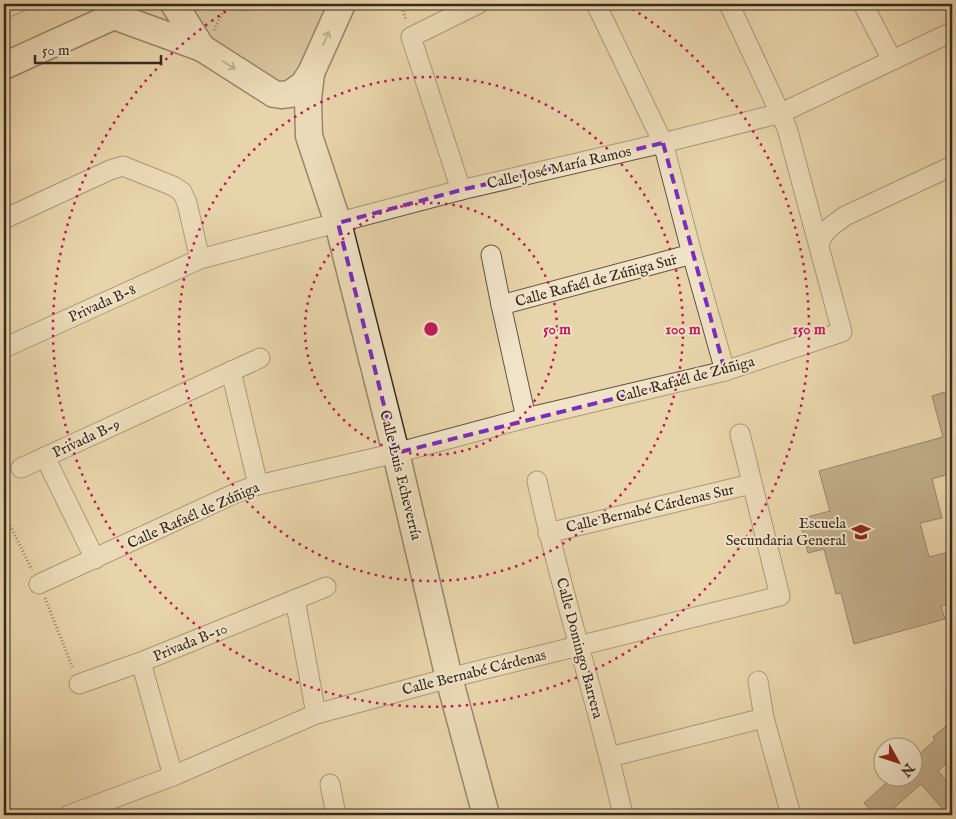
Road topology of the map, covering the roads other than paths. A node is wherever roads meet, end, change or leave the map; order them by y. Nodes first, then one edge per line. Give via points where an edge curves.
1 (27, 4) edge
2 (174, 4) edge
3 (342, 4) edge
4 (478, 4) edge
5 (596, 4) edge
6 (729, 4) edge
7 (863, 4) edge
8 (118, 10) edge
9 (4, 14) edge
10 (952, 32) edge
11 (207, 40) junction
12 (892, 60) junction
13 (4, 66) edge
14 (311, 73) junction
15 (274, 94) junction
16 (781, 113) junction
17 (309, 136) junction
18 (663, 143) junction
19 (952, 166) edge
20 (461, 190) junction
21 (4, 219) edge
22 (338, 223) junction
23 (819, 243) junction
24 (692, 254) junction
25 (491, 255) dead end
26 (200, 259) junction
27 (500, 305) junction
28 (4, 348) edge
29 (260, 358) dead end
30 (725, 371) junction
31 (231, 372) junction
32 (526, 418) junction
33 (740, 434) dead end
34 (396, 453) junction
35 (45, 457) junction
36 (21, 468) dead end
37 (537, 481) dead end
38 (751, 484) junction
39 (258, 485) junction
40 (548, 533) junction
41 (94, 558) junction
42 (40, 584) dead end
43 (326, 587) dead end
44 (295, 599) junction
45 (580, 646) junction
46 (141, 662) junction
47 (450, 678) junction
48 (758, 681) dead end
49 (79, 684) dead end
50 (316, 714) junction
51 (764, 718) junction
52 (610, 757) junction
53 (173, 776) junction
54 (330, 784) dead end
55 (69, 815) edge
56 (336, 815) edge
57 (486, 815) edge
58 (623, 815) edge
59 (792, 815) edge

1 - 9 lane
2 - 11 street
14 -> 3 street
4 - 20 street via 412,38
5 - 18 street
6 - 16 street
7 - 12 street
8 - 11 street
8 - 13 street
10 - 12 street, Calle José María Ramos
11 -> 15 street, Calle Luis Echeverría
12 - 16 street, Calle José María Ramos
14 - 15 street via 303,85 290,94
14 - 17 street, Calle Luis Echeverría
15 - 17 street, Calle Luis Echeverría
16 - 18 street, Calle José María Ramos
16 - 23 street
17 - 22 street, Calle Luis Echeverría
18 - 20 street, Calle José María Ramos
18 - 24 street
19 - 23 street via 846,216 830,228
20 - 22 street, Calle José María Ramos
21 - 26 street via 123,166 182,192
22 - 26 street, Privada B-8
22 - 34 street, Calle Luis Echeverría
23 - 30 street, Calle Rafaél de Zúñiga via 842,332
24 - 27 street, Calle Rafaél de Zúñiga Sur
24 - 30 street
25 - 27 street
26 - 28 street, Privada B-8
27 - 32 street
29 - 31 street, Privada B-9
30 - 32 street, Calle Rafaél de Zúñiga
31 - 35 street, Privada B-9
31 - 39 street
32 - 34 street, Calle Rafaél de Zúñiga
33 - 38 street
34 - 39 street, Calle Rafaél de Zúñiga
34 - 47 street, Calle Luis Echeverría
35 - 36 street
35 - 41 street, Privada B-9
37 - 40 street, Calle Domingo Barrera
38 - 40 street, Calle Bernabé Cárdenas Sur
38 - 45 street, Calle Bernabé Cárdenas via 780,596
39 - 41 street, Calle Rafaél de Zúñiga
40 - 45 street, Calle Domingo Barrera
41 - 42 street, Calle Rafaél de Zúñiga
43 - 44 street, Privada B-10
44 - 46 street, Privada B-10
44 - 50 street
45 - 47 street, Calle Bernabé Cárdenas
45 - 52 street, Calle Domingo Barrera
46 - 49 street
46 - 53 street, Privada B-10
47 - 50 street, Calle Bernabé Cárdenas
47 - 57 street, Calle Luis Echeverría
48 - 51 street
50 - 53 street, Calle Bernabé Cárdenas
51 - 52 street
51 - 59 street
52 - 58 street, Calle Domingo Barrera
53 - 55 street, Calle Bernabé Cárdenas
54 - 56 street

